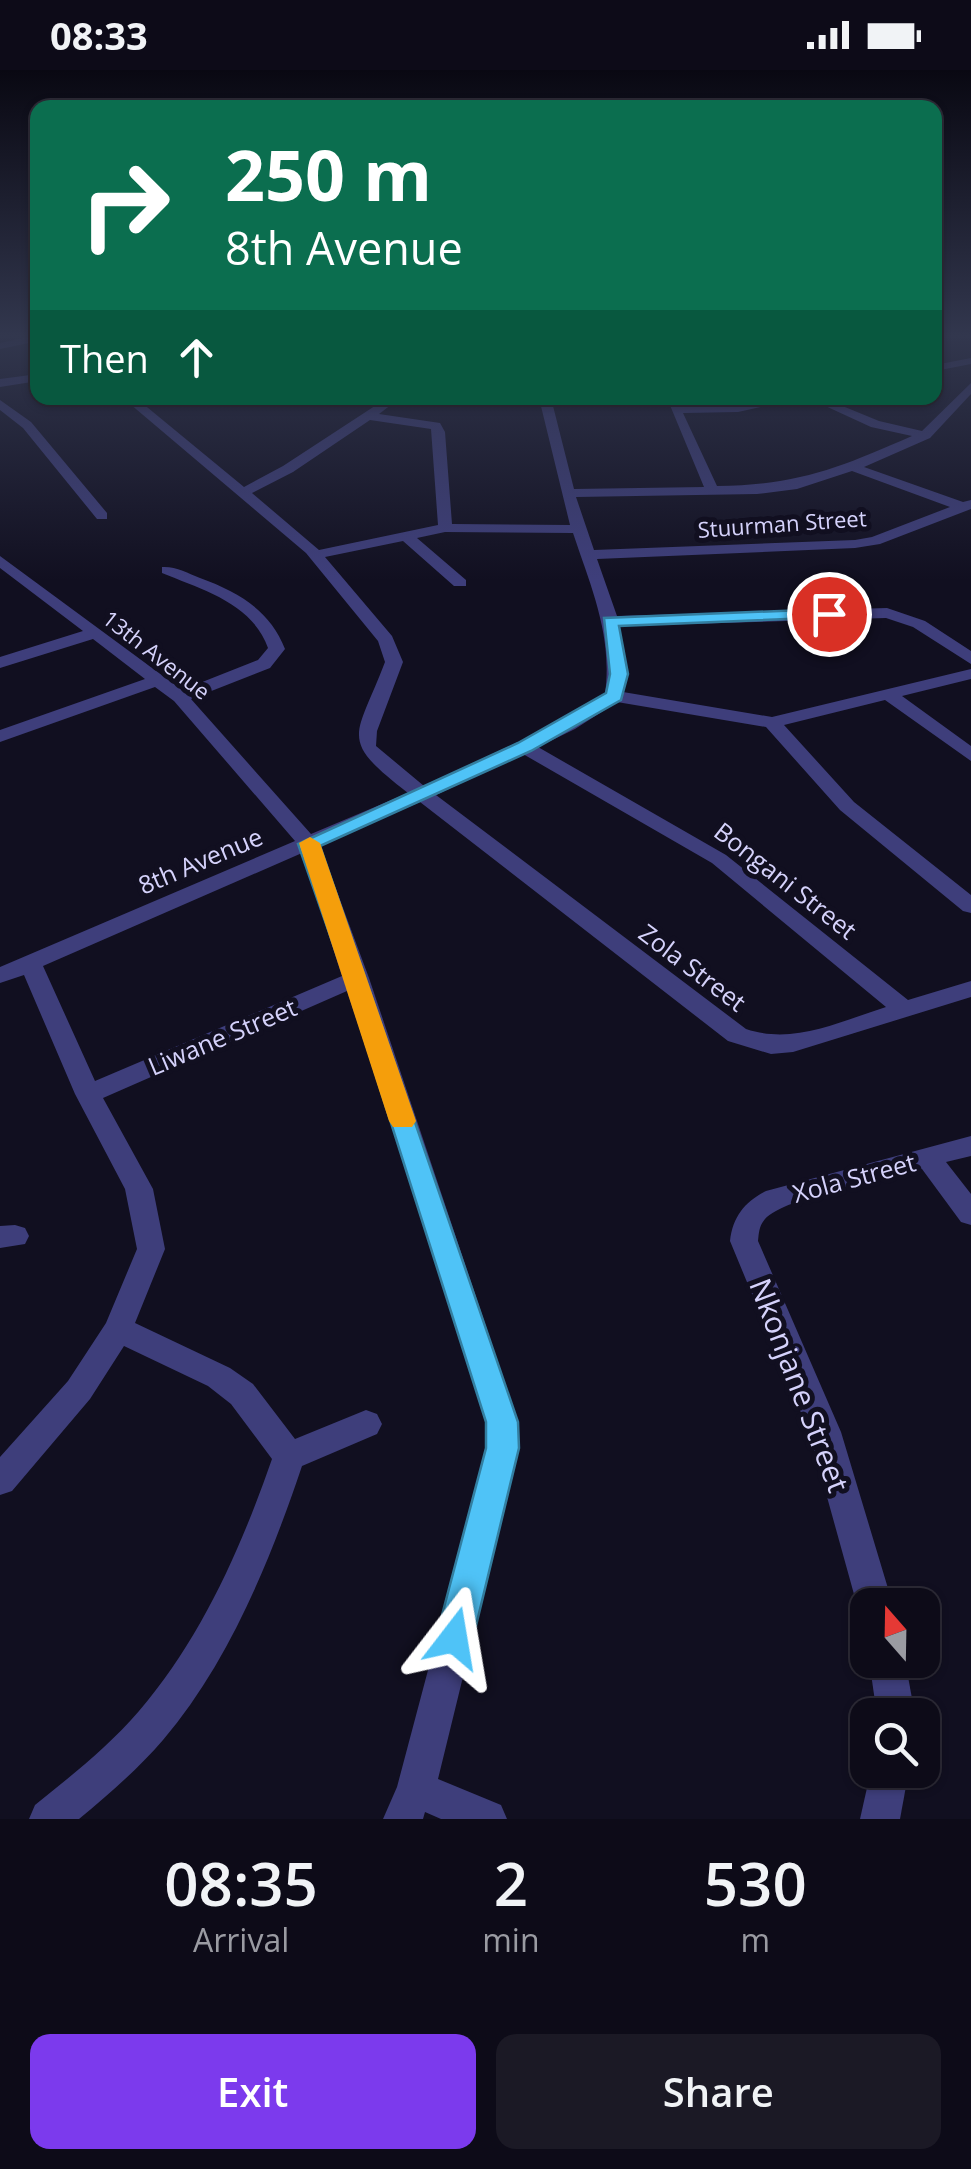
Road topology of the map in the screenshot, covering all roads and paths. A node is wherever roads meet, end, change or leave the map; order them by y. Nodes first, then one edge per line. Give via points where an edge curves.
1 (18, 418) edge
2 (152, 418) edge
3 (366, 418) edge
4 (379, 418) edge
5 (550, 418) edge
6 (679, 418) edge
7 (860, 418) edge
8 (942, 418) edge
9 (925, 435) junction
10 (852, 467) junction
11 (712, 490) junction
12 (242, 493) junction
13 (571, 493) junction
14 (967, 506) edge
15 (102, 516) dead end
16 (445, 528) junction
17 (578, 528) junction
18 (406, 536) junction
19 (315, 555) junction
20 (588, 556) junction
21 (0, 561) edge
22 (167, 570) dead end
23 (460, 584) dead end
24 (610, 621) junction
25 (95, 633) junction
26 (971, 659) edge
27 (0, 663) edge
28 (971, 674) edge
29 (157, 680) junction
30 (180, 696) junction
31 (614, 696) junction
32 (890, 696) junction
33 (772, 722) junction
34 (0, 736) edge
35 (525, 747) junction
36 (971, 755) edge
37 (422, 794) junction
38 (309, 844) junction
39 (971, 906) edge
40 (30, 963) junction
41 (0, 976) edge
42 (357, 978) junction
43 (971, 990) edge
44 (902, 1008) junction
45 (88, 1094) junction
46 (971, 1146) edge
47 (928, 1158) junction
48 (971, 1214) edge
49 (745, 1222) joint
50 (118, 1330) junction
51 (366, 1424) dead end
52 (289, 1456) junction
53 (0, 1480) edge
54 (870, 1588) edge
55 (886, 1788) edge
56 (409, 1804) edge
57 (48, 1819) edge
58 (487, 1819) edge
59 (880, 1819) edge

1 - 15 street
2 - 12 street
3 - 12 street
4 - 16 street via 436,426
5 - 13 street
6 - 11 street
7 - 9 street
8 - 9 street
9 - 10 street
10 - 11 street via 797,485
10 - 14 street
11 - 13 street
12 - 19 street
13 - 17 street
14 - 20 street, Stuurman Street via 856,544
16 - 17 street
16 - 18 street
17 - 20 street
18 - 19 street
18 - 23 street
19 - 37 street, Zola Street via 392,652 367,746
20 - 24 street
21 - 25 street, 13th Avenue
22 - 30 street via 236,600 274,634 277,649 264,664
24 - 26 street via 887,613 919,624
24 - 31 street via 618,663
25 - 27 street
25 - 29 street, 13th Avenue
28 - 32 street
29 - 30 street, 13th Avenue
29 - 34 street
30 - 38 street, 13th Avenue
31 - 33 street
31 - 35 street, 8th Avenue
32 - 33 street
32 - 36 street
33 - 39 street via 847,806
35 - 37 street, 8th Avenue
35 - 44 street, Bongani Street via 695,842
37 - 38 street, 8th Avenue
37 - 44 street, Zola Street via 738,1034 770,1046 793,1044
38 - 40 street, 8th Avenue
38 - 42 street
40 - 41 street, 8th Avenue
40 - 45 street
42 - 45 street, Liwane Street
42 - 56 street via 502,1422 502,1448
43 - 44 street, Zola Street
45 - 50 street via 138,1189 151,1248
46 - 47 street, Xola Street
47 - 48 street
47 - 49 street, Xola Street via 776,1198
49 - 54 street, Nkonjane Street via 744,1240 825,1432
50 - 52 street via 220,1377 242,1394
50 - 53 street via 79,1390
51 - 52 street
52 - 57 street via 262,1538 164,1710
55 - 59 street
56 - 58 street

